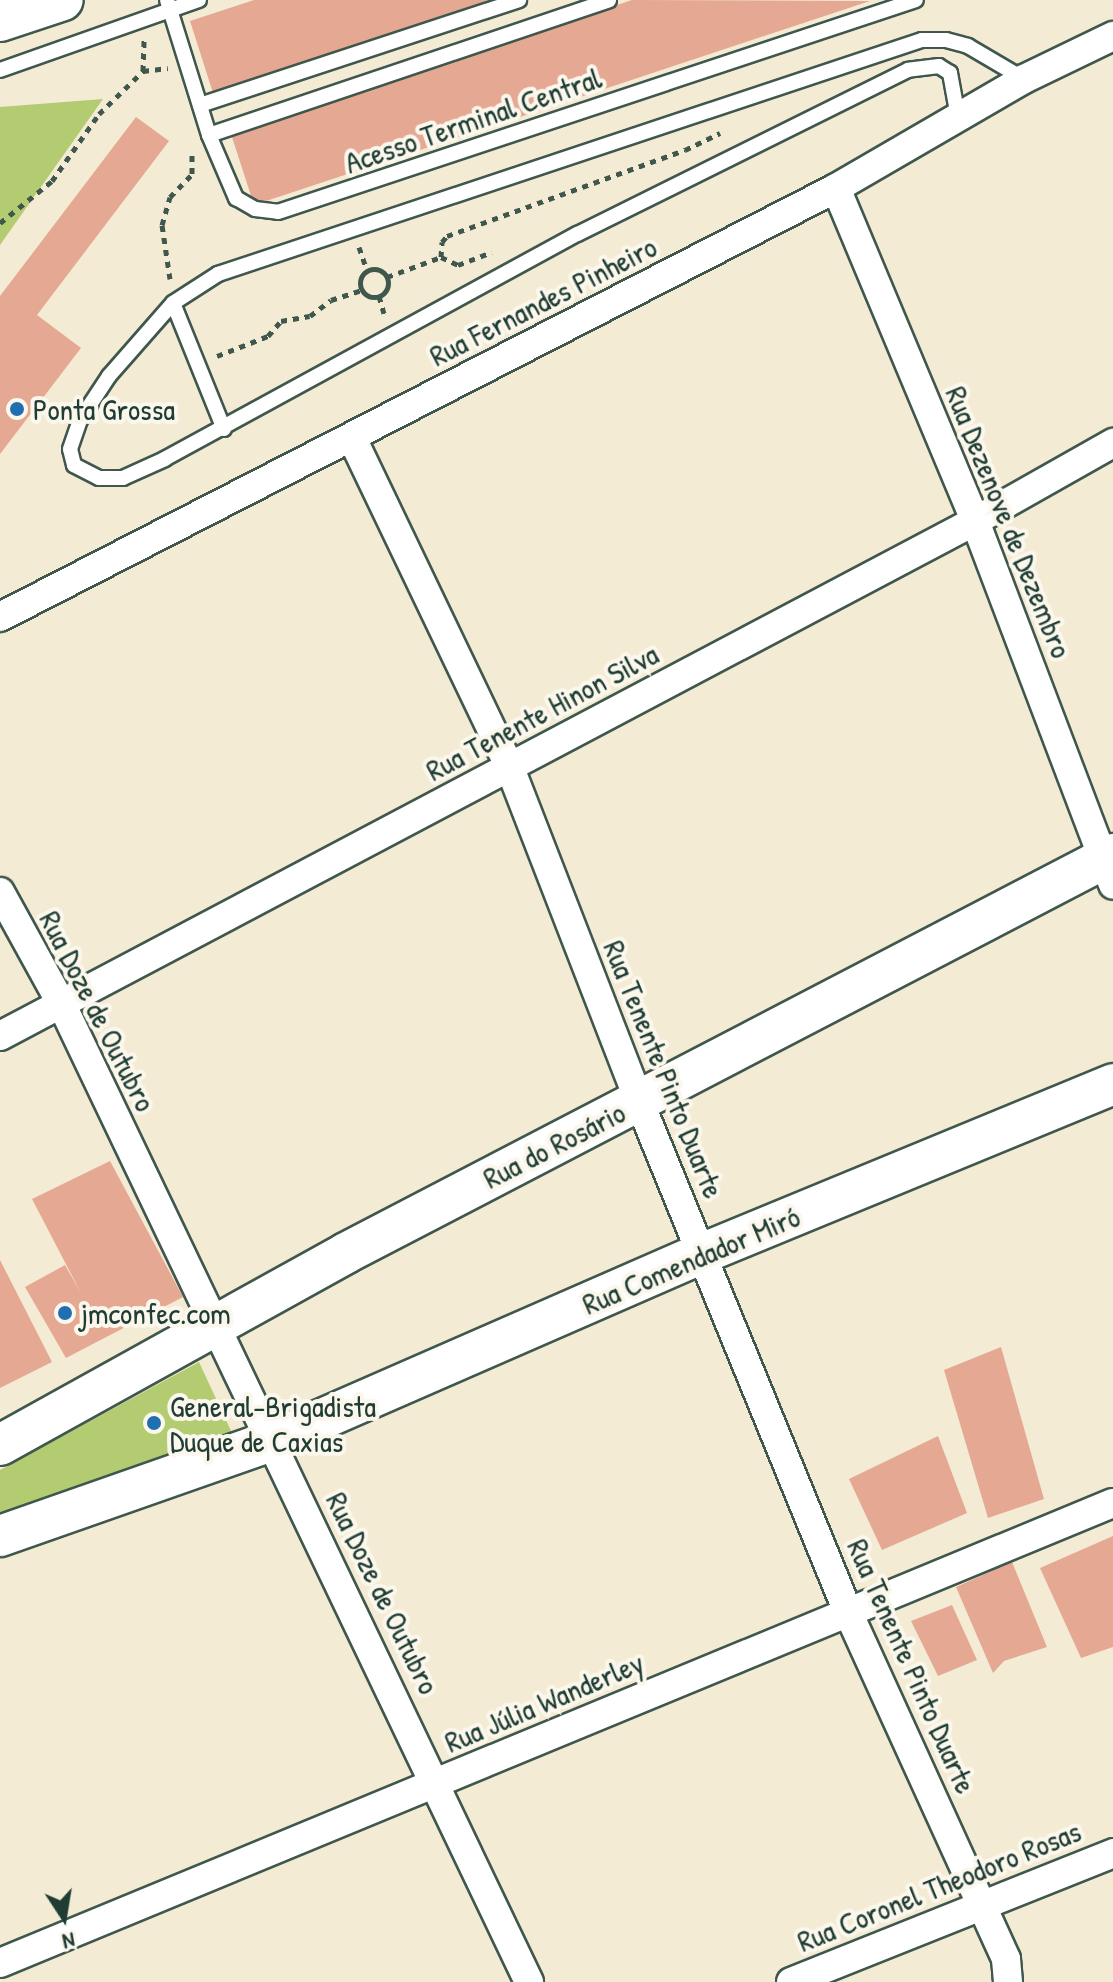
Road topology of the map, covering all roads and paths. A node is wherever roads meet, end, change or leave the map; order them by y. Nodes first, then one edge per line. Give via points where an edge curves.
1 (63, 0) edge
2 (199, 0) edge
3 (519, 0) edge
4 (609, 0) edge
5 (916, 0) edge
6 (169, 5) edge
7 (0, 21) edge
8 (1113, 36) edge
9 (0, 70) edge
10 (177, 79) dead end
11 (1024, 79) junction
12 (200, 105) junction
13 (958, 117) junction
14 (725, 131) dead end
15 (209, 135) junction
16 (192, 146) dead end
17 (836, 188) junction
18 (0, 223) edge
19 (387, 277) junction
20 (362, 290) junction
21 (173, 303) junction
22 (198, 366) junction
23 (224, 429) junction
24 (352, 438) junction
25 (1113, 443) edge
26 (975, 521) junction
27 (0, 617) edge
28 (510, 768) junction
29 (1110, 866) edge
30 (0, 892) edge
31 (62, 1005) junction
32 (0, 1036) edge
33 (1113, 1084) edge
34 (639, 1101) junction
35 (701, 1254) junction
36 (214, 1327) junction
37 (272, 1441) junction
38 (0, 1445) edge
39 (1113, 1503) edge
40 (0, 1536) edge
41 (848, 1612) junction
42 (437, 1784) junction
43 (1113, 1853) edge
44 (982, 1904) junction
45 (0, 1963) edge
46 (529, 1982) edge
47 (791, 1982) edge
48 (1008, 1982) edge

1 - 7 main road
2 - 6 lane
3 - 12 lane
4 - 15 lane
5 - 15 lane, Acesso Terminal Central via 278,212 255,209 236,198
6 - 9 lane
6 - 12 lane, Acesso Terminal Central
8 - 11 street, Rua Fernandes Pinheiro
10 - 18 path via 170,68 143,71 99,114 52,181
11 - 13 street, Rua Fernandes Pinheiro
11 - 21 lane via 968,46 922,40 259,258 218,274
12 - 15 lane, Acesso Terminal Central
13 - 17 street, Rua Fernandes Pinheiro
13 - 23 lane via 950,73 939,66 908,70 577,234
14 - 19 path via 447,236 441,257
16 - 21 path via 192,174 170,197 162,225
17 - 24 street, Rua Fernandes Pinheiro
17 - 26 street, Rua Dezenove de Dezembro
19 - 20 path via 388,289 382,296 373,298
19 - 20 path via 376,268 367,270 361,277
20 - 22 path via 331,300 310,316 281,321 258,341
21 - 22 lane
21 - 23 lane via 109,376 80,420 70,449 74,465 99,478 123,478
22 - 23 lane
24 - 27 street, Rua Fernandes Pinheiro
24 - 28 street, Rua Tenente Pinto Duarte
25 - 26 street, Rua Tenente Hinon Silva
26 - 28 street, Rua Tenente Hinon Silva
26 - 29 street, Rua Dezenove de Dezembro
28 - 31 street, Rua Tenente Hinon Silva
28 - 34 street, Rua Tenente Pinto Duarte
29 - 34 main road, Rua do Rosário
30 - 31 street, Rua Doze de Outubro
31 - 32 street, Rua Tenente Hinon Silva
31 - 36 street, Rua Doze de Outubro
33 - 35 main road, Rua Comendador Miró
34 - 35 street, Rua Tenente Pinto Duarte
34 - 36 main road, Rua do Rosário
35 - 37 main road, Rua Comendador Miró
35 - 41 street, Rua Tenente Pinto Duarte
36 - 37 street, Rua Doze de Outubro
36 - 38 main road, Rua do Rosário
37 - 40 main road, Rua Comendador Miró
37 - 42 street, Rua Doze de Outubro
39 - 41 street, Rua Júlia Wanderley
41 - 42 street, Rua Júlia Wanderley
41 - 44 street, Rua Tenente Pinto Duarte
42 - 45 street, Rua Júlia Wanderley
42 - 46 street, Rua Doze de Outubro
43 - 44 street, Rua Coronel Theodoro Rosas
44 - 47 street, Rua Coronel Theodoro Rosas
44 - 48 street, Rua Tenente Pinto Duarte via 1006,1959

